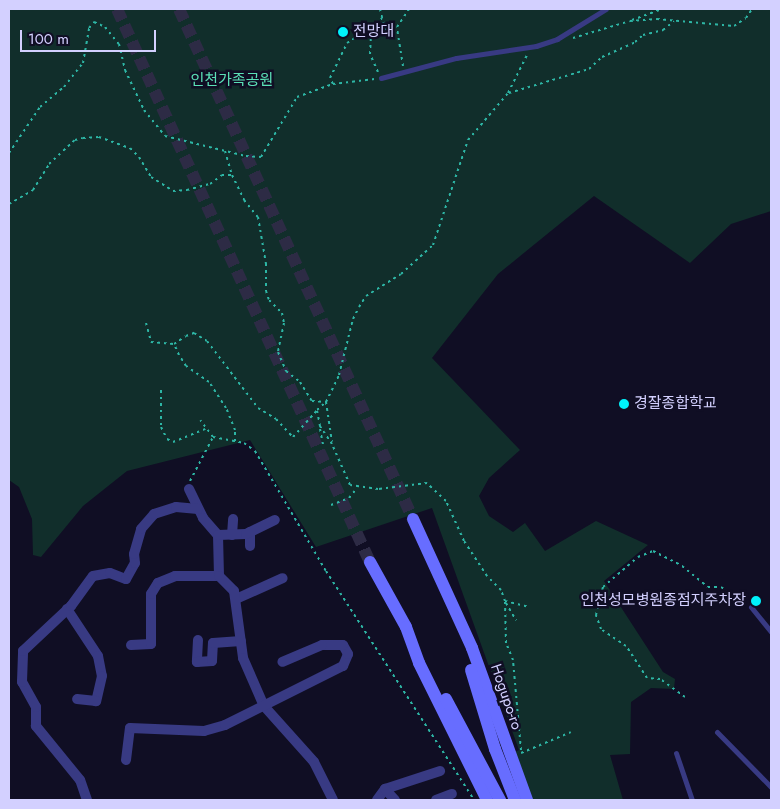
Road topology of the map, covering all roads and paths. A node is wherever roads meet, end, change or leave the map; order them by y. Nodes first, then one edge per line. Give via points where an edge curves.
1 (380, 9) edge
2 (409, 9) edge
3 (606, 9) edge
4 (662, 9) edge
5 (752, 9) edge
6 (382, 18) junction
7 (630, 21) junction
8 (674, 21) junction
9 (375, 26) junction
10 (398, 31) junction
11 (564, 35) junction
12 (530, 48) junction
13 (406, 73) junction
14 (381, 78) junction
15 (333, 84) junction
16 (508, 93) junction
17 (225, 151) junction
18 (9, 153) edge
19 (232, 174) junction
20 (9, 204) edge
21 (146, 323) dead end
22 (174, 344) junction
23 (161, 390) dead end
24 (326, 402) junction
25 (317, 410) junction
26 (200, 420) dead end
27 (320, 426) junction
28 (206, 428) junction
29 (213, 437) junction
30 (235, 441) junction
31 (332, 444) junction
32 (323, 445) dead end
33 (357, 488) junction
34 (189, 489) joint
35 (330, 505) dead end
36 (198, 509) junction
37 (233, 519) dead end
38 (413, 519) tunnel mouth
39 (275, 520) dead end
40 (250, 532) junction
41 (218, 535) junction
42 (232, 535) junction
43 (250, 546) dead end
44 (370, 562) tunnel mouth
45 (219, 576) junction
46 (283, 578) dead end
47 (236, 599) junction
48 (505, 600) junction
49 (452, 604) junction
50 (529, 607) dead end
51 (751, 607) joint
52 (67, 609) junction
53 (516, 620) dead end
54 (406, 627) junction
55 (771, 632) edge
56 (198, 640) dead end
57 (241, 642) junction
58 (131, 645) dead end
59 (282, 662) dead end
60 (685, 697) dead end
61 (77, 699) dead end
62 (264, 706) junction
63 (571, 732) dead end
64 (717, 732) dead end
65 (676, 753) dead end
66 (126, 760) dead end
67 (440, 771) dead end
68 (771, 787) edge
69 (385, 789) junction
70 (452, 794) dead end
71 (87, 800) edge
72 (333, 800) edge
73 (377, 800) edge
74 (395, 800) edge
75 (436, 800) edge
76 (474, 800) edge
77 (487, 800) edge
78 (500, 800) edge
79 (515, 800) edge
80 (527, 800) edge
81 (692, 800) edge

1 - 6 path
2 - 10 path via 401,18
3 - 11 lane
4 - 7 path
5 - 8 path via 734,26
6 - 9 path
6 - 10 path via 385,29
7 - 8 path
7 - 11 path via 576,38
8 - 16 path via 663,30 643,35 602,57 589,69
9 - 14 path via 370,54
9 - 15 path via 346,43 330,78
10 - 13 path
11 - 12 lane
12 - 13 lane via 456,58
12 - 16 path via 526,62
13 - 14 lane
14 - 15 path
15 - 17 path via 297,97 261,157
16 - 24 path via 468,140 433,245 401,274 366,296 359,307 352,319 340,375
17 - 18 path via 165,136 144,110 125,70 119,44 106,27 94,22 89,28 83,63 64,87 40,107
17 - 19 path
19 - 20 path via 187,190 173,191 151,177 130,148 99,137 83,138 75,140 49,164 33,190
19 - 24 path via 244,200 258,217 266,264 266,291 269,300 282,313 284,323 278,352 286,371 300,382 312,401
21 - 22 path via 151,342
22 - 25 path via 194,333 207,341 258,408 276,419 293,437
22 - 30 path via 182,362 209,382 226,408 235,430
23 - 28 path via 161,426 167,439 173,442
24 - 25 path
24 - 31 path
25 - 27 path
26 - 28 path
27 - 31 path
27 - 32 path
28 - 29 path
29 - 30 path
29 - 34 path via 202,464 191,478
30 - 76 path via 255,451 326,571
31 - 33 path via 350,485
33 - 35 path via 349,498
33 - 48 path via 378,489 422,483 435,489 446,501 464,541
34 - 36 street
36 - 41 street
36 - 52 street via 176,507 154,514 141,529 134,554 135,563 126,578 110,573 93,576
37 - 42 street
38 - 49 main road, Hogupo-ro
39 - 40 street
40 - 42 street
40 - 43 street
41 - 42 street
41 - 45 street
44 - 54 main road
45 - 47 street via 234,591
45 - 58 street via 175,576 158,582 150,594 151,644
46 - 47 street
47 - 57 street
48 - 50 path
48 - 53 path
48 - 63 path via 506,643 512,660 522,753
49 - 79 main road, Hogupo-ro via 495,750
49 - 80 main road, Hogupo-ro via 472,648
51 - 55 lane
51 - 60 path via 721,587 708,586 682,566 653,551 638,557 603,587 596,615 601,629 626,646 647,678 660,679
52 - 61 street via 98,656 102,676 96,701
52 - 71 street via 23,652 22,682 36,707 36,726 80,780
54 - 77 main road via 418,663
54 - 78 main road
56 - 57 street via 197,662 212,662 213,642
57 - 62 street via 243,658
59 - 62 street via 322,645 343,645 348,654 343,666
62 - 66 street via 204,731 130,728
62 - 72 street via 314,762
64 - 68 lane
65 - 81 lane
67 - 69 street
69 - 73 street
69 - 74 street
70 - 75 street

